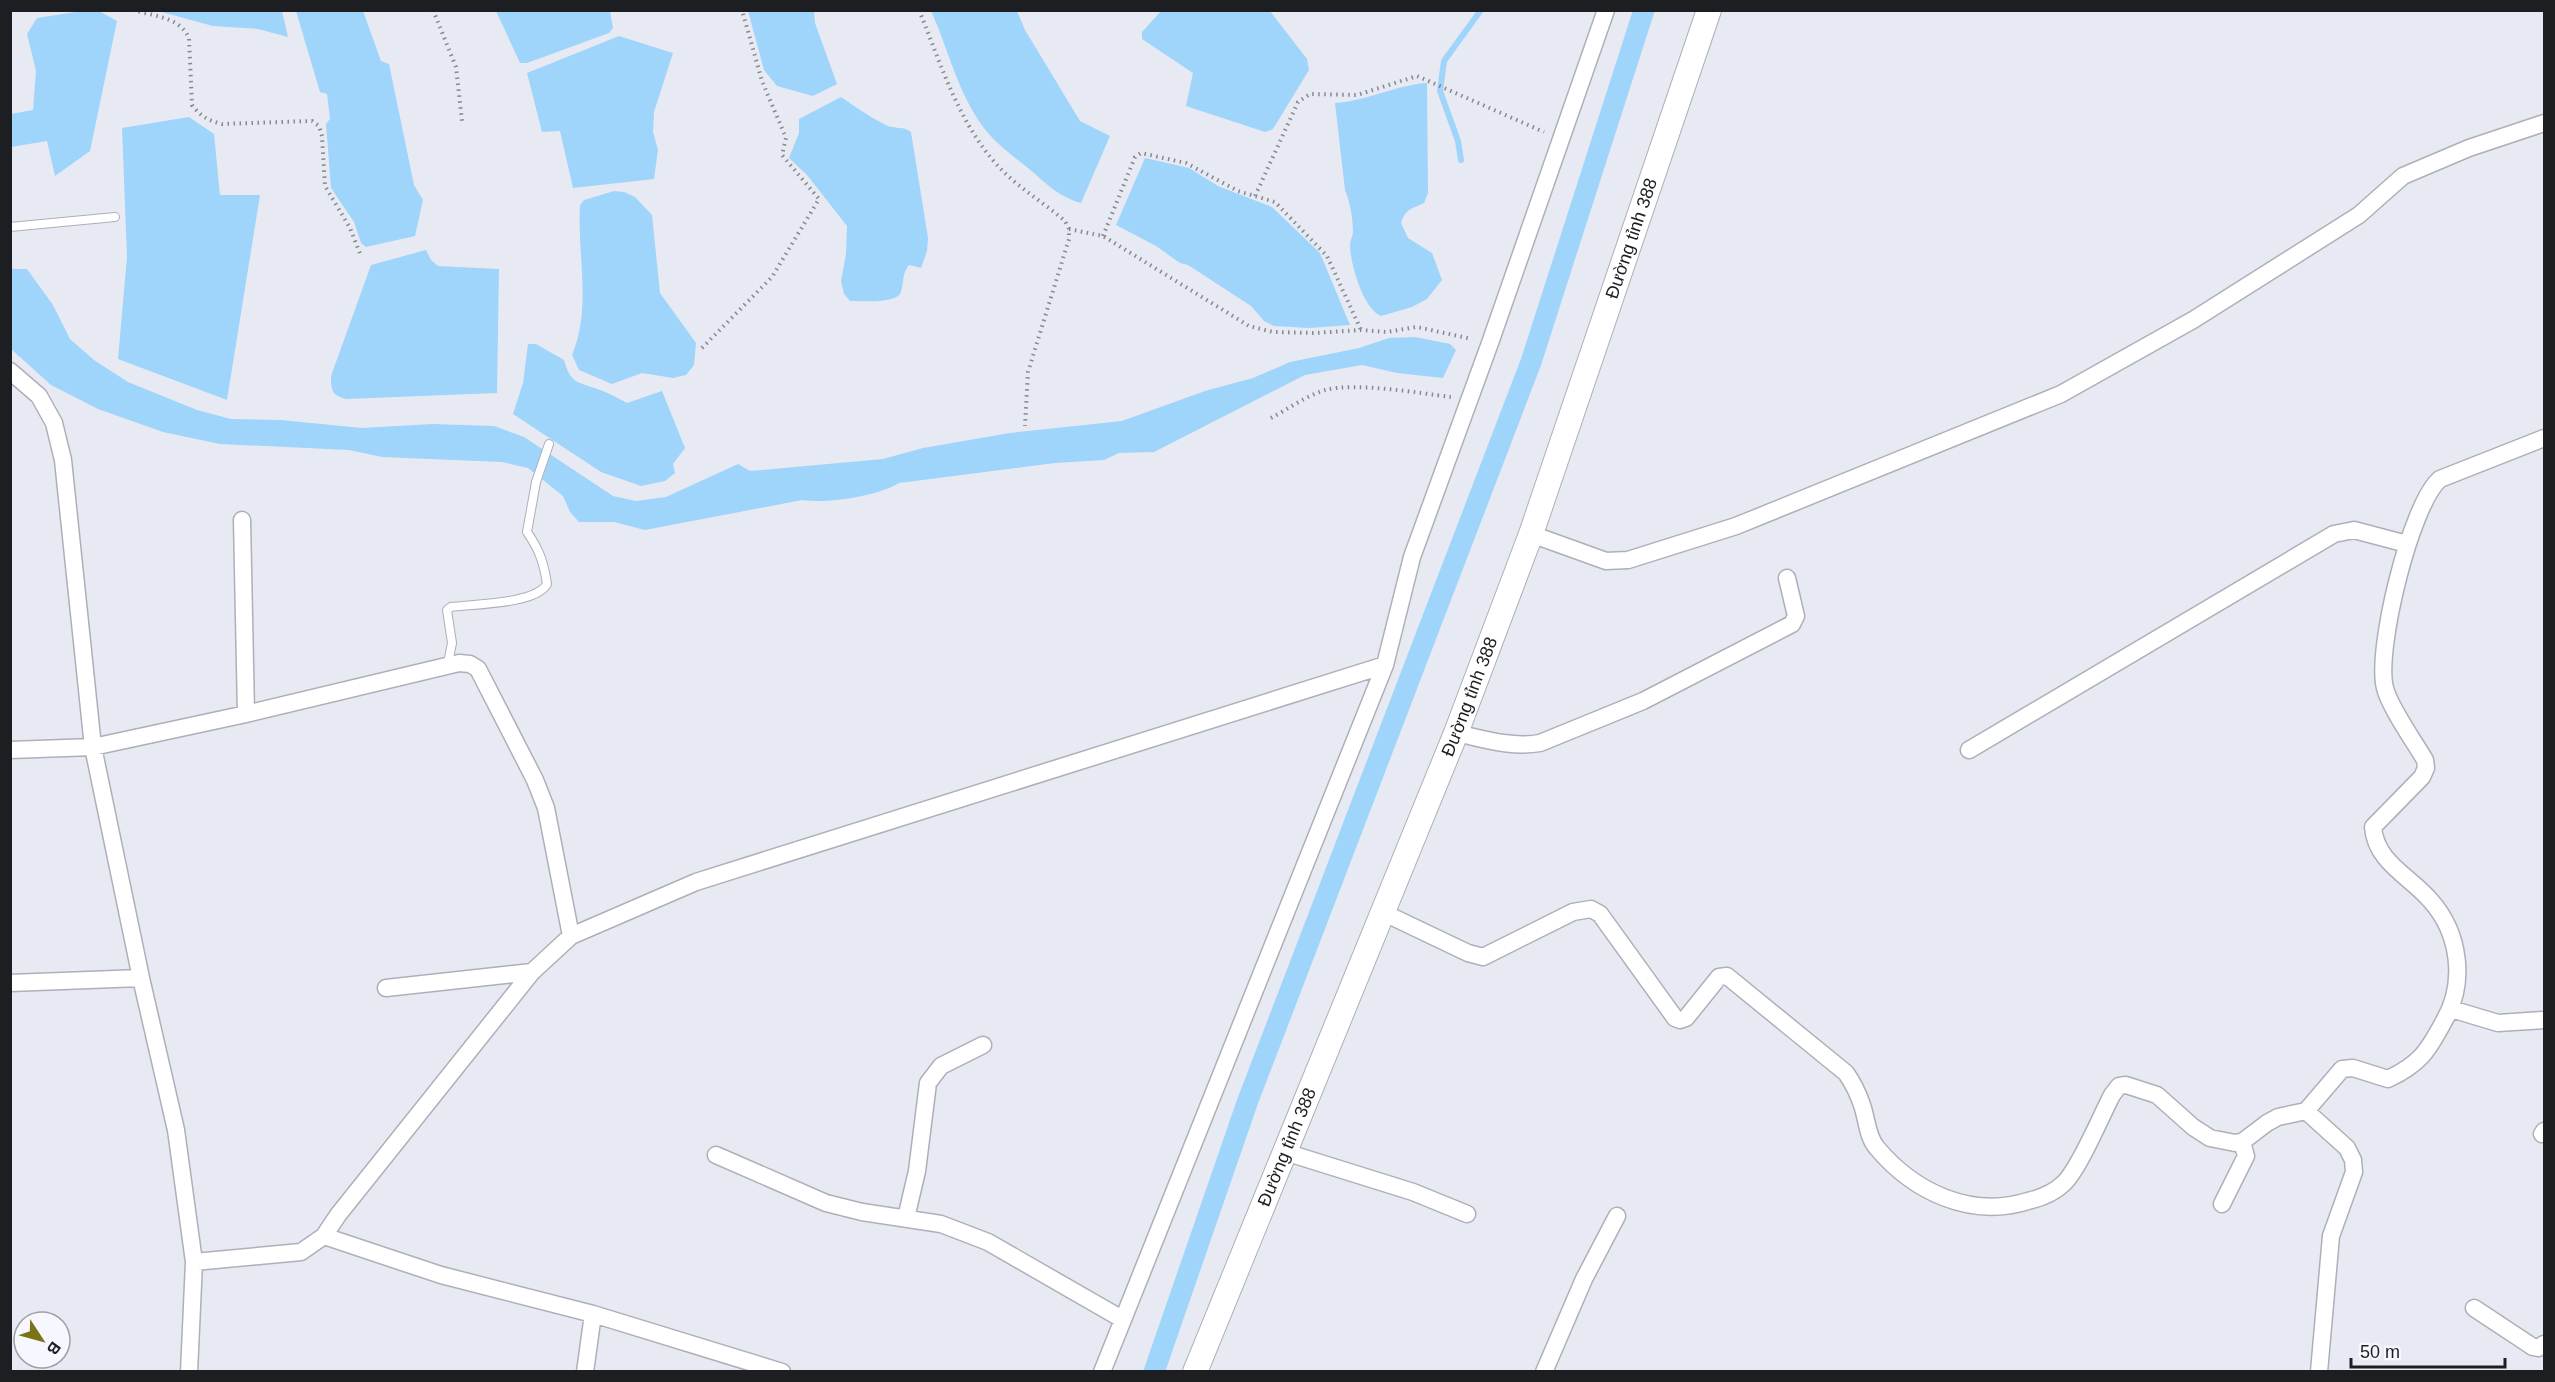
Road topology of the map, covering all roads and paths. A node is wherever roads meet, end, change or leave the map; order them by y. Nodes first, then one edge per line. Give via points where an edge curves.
1 (133, 10) edge
2 (433, 10) edge
3 (742, 10) edge
4 (919, 10) edge
5 (1606, 10) edge
6 (1709, 10) edge
7 (462, 121) dead end
8 (2544, 123) edge
9 (1562, 140) junction
10 (1255, 196) junction
11 (115, 217) dead end
12 (10, 227) edge
13 (1070, 229) junction
14 (1103, 236) junction
15 (361, 256) dead end
16 (1361, 330) junction
17 (1490, 343) junction
18 (702, 348) dead end
19 (10, 371) edge
20 (1469, 400) junction
21 (1271, 418) dead end
22 (1025, 426) dead end
23 (2544, 438) edge
24 (549, 444) dead end
25 (242, 520) dead end
26 (1531, 534) junction
27 (2408, 544) junction
28 (1787, 578) dead end
29 (449, 658) dead end
30 (1385, 665) junction
31 (246, 714) junction
32 (1455, 733) junction
33 (93, 747) junction
34 (10, 750) edge
35 (1969, 750) dead end
36 (1382, 912) junction
37 (571, 936) junction
38 (532, 972) junction
39 (141, 978) junction
40 (10, 983) edge
41 (386, 988) dead end
42 (2451, 1009) junction
43 (2544, 1020) edge
44 (982, 1045) dead end
45 (2306, 1111) junction
46 (2242, 1142) junction
47 (1285, 1152) junction
48 (716, 1155) dead end
49 (2222, 1204) dead end
50 (1467, 1214) dead end
51 (1617, 1216) dead end
52 (906, 1218) junction
53 (324, 1236) junction
54 (194, 1262) junction
55 (2474, 1308) dead end
56 (593, 1314) junction
57 (1122, 1320) junction
58 (2544, 1344) edge
59 (189, 1371) edge
60 (585, 1371) edge
61 (782, 1371) edge
62 (1102, 1371) edge
63 (1196, 1371) edge
64 (1544, 1371) edge
65 (2319, 1371) edge

1 - 15 path via 185,28 189,38 192,105 211,121 312,122 319,126 325,186 350,228
2 - 7 path via 456,67
3 - 18 path via 762,81 786,138 782,155 819,199 772,277
4 - 13 path via 962,117 978,142 999,167
5 - 9 street
6 - 26 main road, Đường tỉnh 388
8 - 26 street via 2403,176 2359,214 2193,320 2061,394 1823,491 1736,526 1628,560 1606,561
9 - 10 path via 1417,76 1357,95 1310,94 1298,102
9 - 17 street
10 - 14 path via 1186,162 1141,153 1135,157
10 - 16 path via 1275,202 1327,256
11 - 12 lane
13 - 14 path
13 - 22 path via 1028,372
14 - 16 path via 1249,326 1273,332
16 - 17 path via 1387,332 1417,327
17 - 20 street
19 - 33 street via 39,396 54,423 63,460
20 - 21 path via 1400,390 1335,388 1308,397
20 - 30 street via 1412,557
23 - 27 street via 2440,479 2430,490
24 - 29 lane via 536,482 527,532 544,563 547,584 538,594 522,599 447,610 452,643
25 - 31 street
26 - 32 main road, Đường tỉnh 388
27 - 35 street via 2354,530 2334,534
27 - 42 street via 2397,580 2383,678 2385,692 2426,768 2422,777 2373,827 2374,841 2384,857 2431,901 2457,948 2457,981
28 - 32 street via 1796,616 1792,624 1643,701 1540,743 1514,746
30 - 37 street via 696,882
30 - 57 street
31 - 33 street
31 - 37 street via 459,663 478,669 536,780 546,808
32 - 36 main road, Đường tỉnh 388
33 - 34 street
33 - 39 street
36 - 46 street via 1483,957 1573,912 1591,909 1600,914 1680,1020 1686,1018 1719,977 1727,976 1846,1073 1857,1089 1876,1147 1898,1169 1945,1200 1984,1207 2013,1206 2051,1193 2065,1183 2075,1168 2119,1086 2157,1095 2210,1138
36 - 47 main road, Đường tỉnh 388
37 - 38 street
38 - 41 street
38 - 53 street
39 - 40 street
39 - 54 street via 176,1130
42 - 43 street via 2498,1023
42 - 45 street via 2433,1041 2410,1068 2388,1079 2353,1068 2342,1069
44 - 52 street via 940,1066 928,1083 917,1171
45 - 46 street via 2278,1117
45 - 65 street via 2347,1148 2354,1160 2354,1172 2331,1236
46 - 49 street via 2246,1156
47 - 50 street via 1413,1192
47 - 63 main road, Đường tỉnh 388
48 - 52 street via 826,1203
51 - 64 street via 1584,1279
52 - 57 street via 941,1224 988,1242
53 - 54 street via 301,1252
53 - 56 street via 441,1275
54 - 59 street
55 - 58 street via 2533,1347
56 - 60 street
56 - 61 street
57 - 62 street

